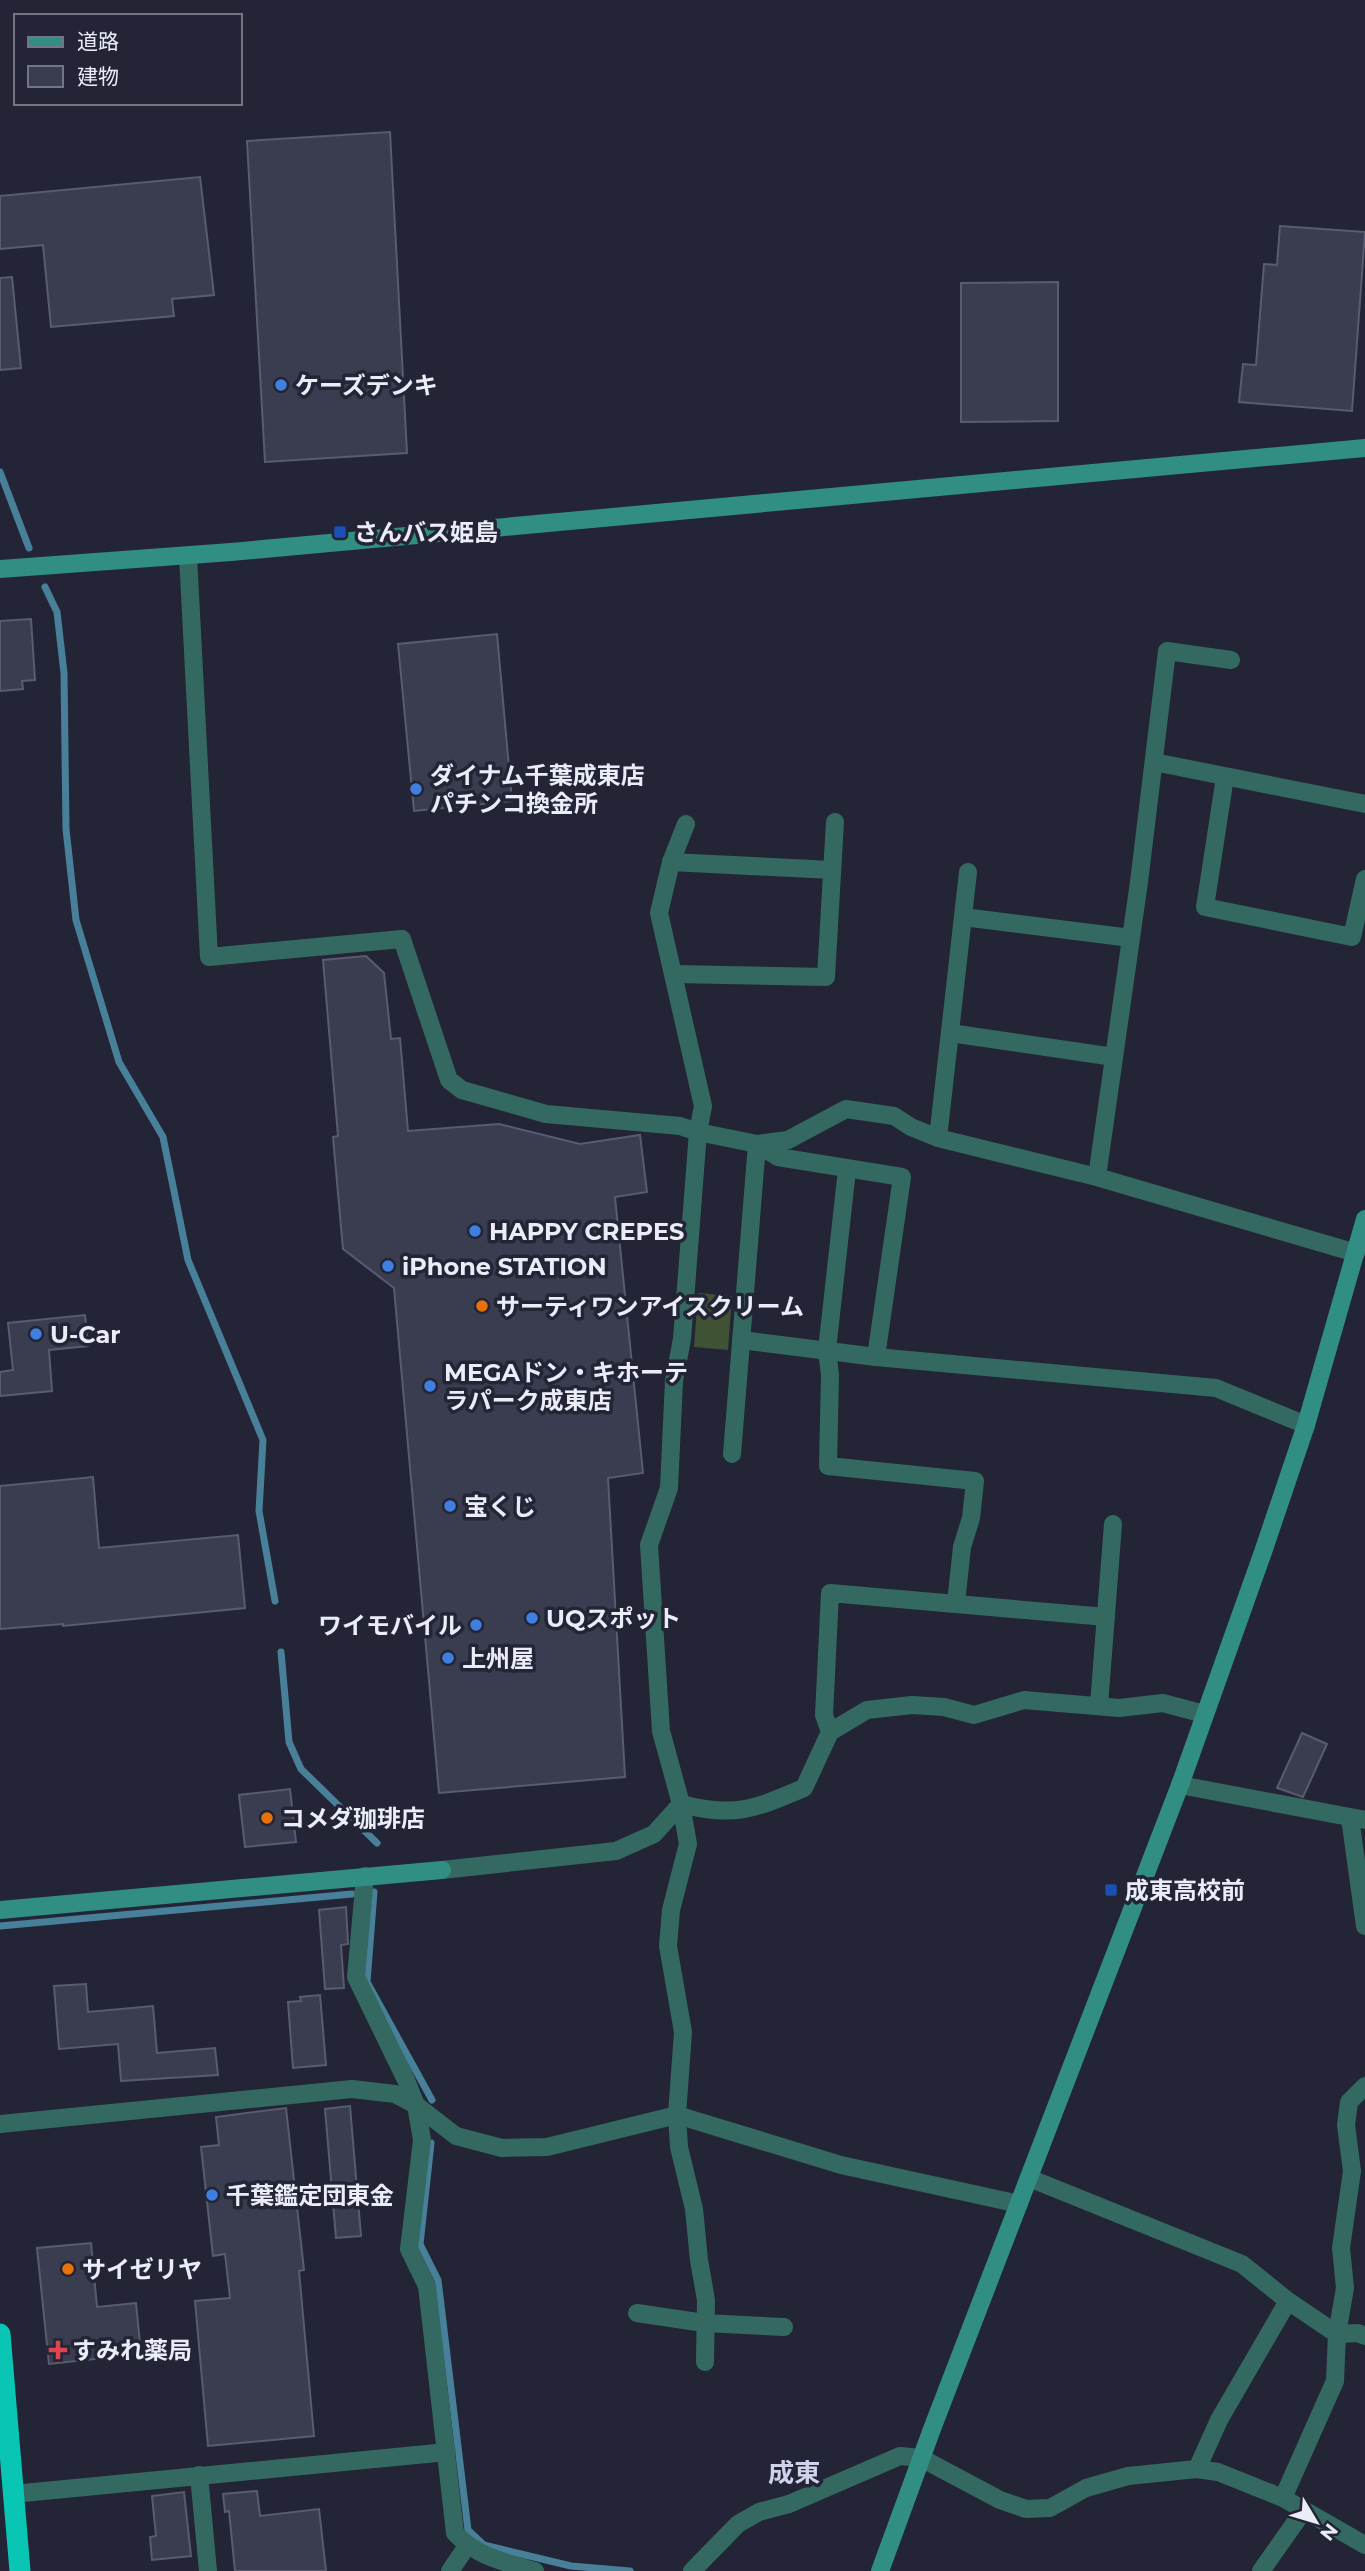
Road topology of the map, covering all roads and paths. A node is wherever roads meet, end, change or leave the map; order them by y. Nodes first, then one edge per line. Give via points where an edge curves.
1 (1365, 448) edge
2 (188, 556) junction
3 (0, 569) edge
4 (1231, 660) dead end
5 (1154, 762) junction
6 (1225, 777) junction
7 (1365, 804) edge
8 (835, 822) dead end
9 (686, 824) dead end
10 (671, 862) junction
11 (832, 870) junction
12 (968, 872) dead end
13 (1365, 879) edge
14 (963, 917) junction
15 (1131, 938) junction
16 (675, 974) junction
17 (950, 1033) junction
18 (1114, 1057) junction
19 (698, 1132) junction
20 (938, 1138) junction
21 (757, 1144) junction
22 (847, 1170) junction
23 (1097, 1177) junction
24 (1365, 1219) edge
25 (1356, 1253) junction
26 (741, 1340) junction
27 (827, 1350) junction
28 (876, 1357) junction
29 (1306, 1425) junction
30 (732, 1454) dead end
31 (1113, 1524) dead end
32 (956, 1603) junction
33 (1106, 1617) junction
34 (1099, 1705) junction
35 (1204, 1714) junction
36 (830, 1731) junction
37 (1180, 1785) junction
38 (681, 1804) junction
39 (1358, 1819) edge
40 (365, 1876) junction
41 (0, 1910) edge
42 (1365, 1926) edge
43 (1365, 2086) edge
44 (415, 2105) junction
45 (677, 2115) junction
46 (0, 2124) edge
47 (1359, 2173) edge
48 (1029, 2178) junction
49 (1019, 2204) junction
50 (1288, 2301) junction
51 (637, 2313) dead end
52 (704, 2323) junction
53 (784, 2327) dead end
54 (1337, 2333) junction
55 (0, 2334) edge
56 (1365, 2336) edge
57 (705, 2362) dead end
58 (447, 2452) junction
59 (921, 2458) junction
60 (1197, 2469) junction
61 (198, 2475) junction
62 (13, 2494) junction
63 (1283, 2498) junction
64 (1304, 2510) junction
65 (1365, 2545) edge
66 (467, 2546) junction
67 (20, 2571) edge
68 (208, 2571) edge
69 (450, 2571) edge
70 (535, 2571) edge
71 (692, 2571) edge
72 (880, 2571) edge
73 (1261, 2571) edge

1 - 2 street
2 - 3 street
2 - 19 street via 209,957 402,939 449,1080 462,1090 554,1115 680,1126
4 - 5 street via 1167,651
5 - 6 street
5 - 15 street
6 - 7 street
6 - 13 street via 1205,907 1352,937
8 - 11 street
9 - 10 street
10 - 11 street
10 - 16 street via 659,913
11 - 16 street via 826,977
12 - 14 street
14 - 15 street
14 - 17 street
15 - 18 street
16 - 19 street via 703,1106
17 - 18 street
17 - 20 street
18 - 23 street
19 - 21 street
19 - 38 street via 682,1339 674,1381 670,1488 649,1545 661,1731
20 - 21 street via 894,1116 846,1110 788,1140
20 - 23 street
21 - 22 street via 778,1157
21 - 26 street
22 - 27 street
22 - 28 street via 902,1177
23 - 25 street
24 - 25 street
25 - 29 street
26 - 27 street
26 - 30 street
27 - 28 street
27 - 32 street via 828,1466 975,1481
28 - 29 street via 1216,1388
29 - 35 street
31 - 33 street
32 - 33 street
32 - 36 street via 830,1593 824,1714
33 - 34 street
34 - 35 street via 1119,1708 1163,1703
34 - 36 street via 1024,1700 974,1715 944,1707 901,1706 867,1710
35 - 37 street
36 - 38 street via 804,1788 753,1809 711,1812
37 - 39 street
37 - 48 street
38 - 40 street via 654,1834 616,1852
38 - 45 street via 688,1844 671,1910 668,1946 683,2032
39 - 42 street
40 - 41 street
40 - 44 street via 356,1977
43 - 47 street via 1349,2102 1346,2125
44 - 45 street via 456,2136 502,2148 547,2147
44 - 46 street via 395,2094 352,2089
44 - 58 street via 422,2140 409,2249 428,2286
45 - 49 street via 841,2165
45 - 52 street via 706,2300
47 - 54 street via 1341,2248 1345,2288
48 - 49 street
48 - 50 street via 1242,2264
49 - 59 street
50 - 54 street
50 - 60 street via 1219,2420
51 - 52 street
52 - 53 street
52 - 57 street
54 - 56 street
54 - 63 street via 1335,2381
55 - 62 highway
58 - 61 street
58 - 66 street via 456,2533
59 - 60 street via 1026,2509 1050,2508 1086,2488 1128,2476
59 - 71 street via 900,2455 789,2504 759,2512 738,2524
59 - 72 street
60 - 63 street via 1218,2472
61 - 62 street
61 - 68 street
62 - 67 highway
63 - 64 street
64 - 65 street
64 - 73 street
66 - 69 street
66 - 70 street

